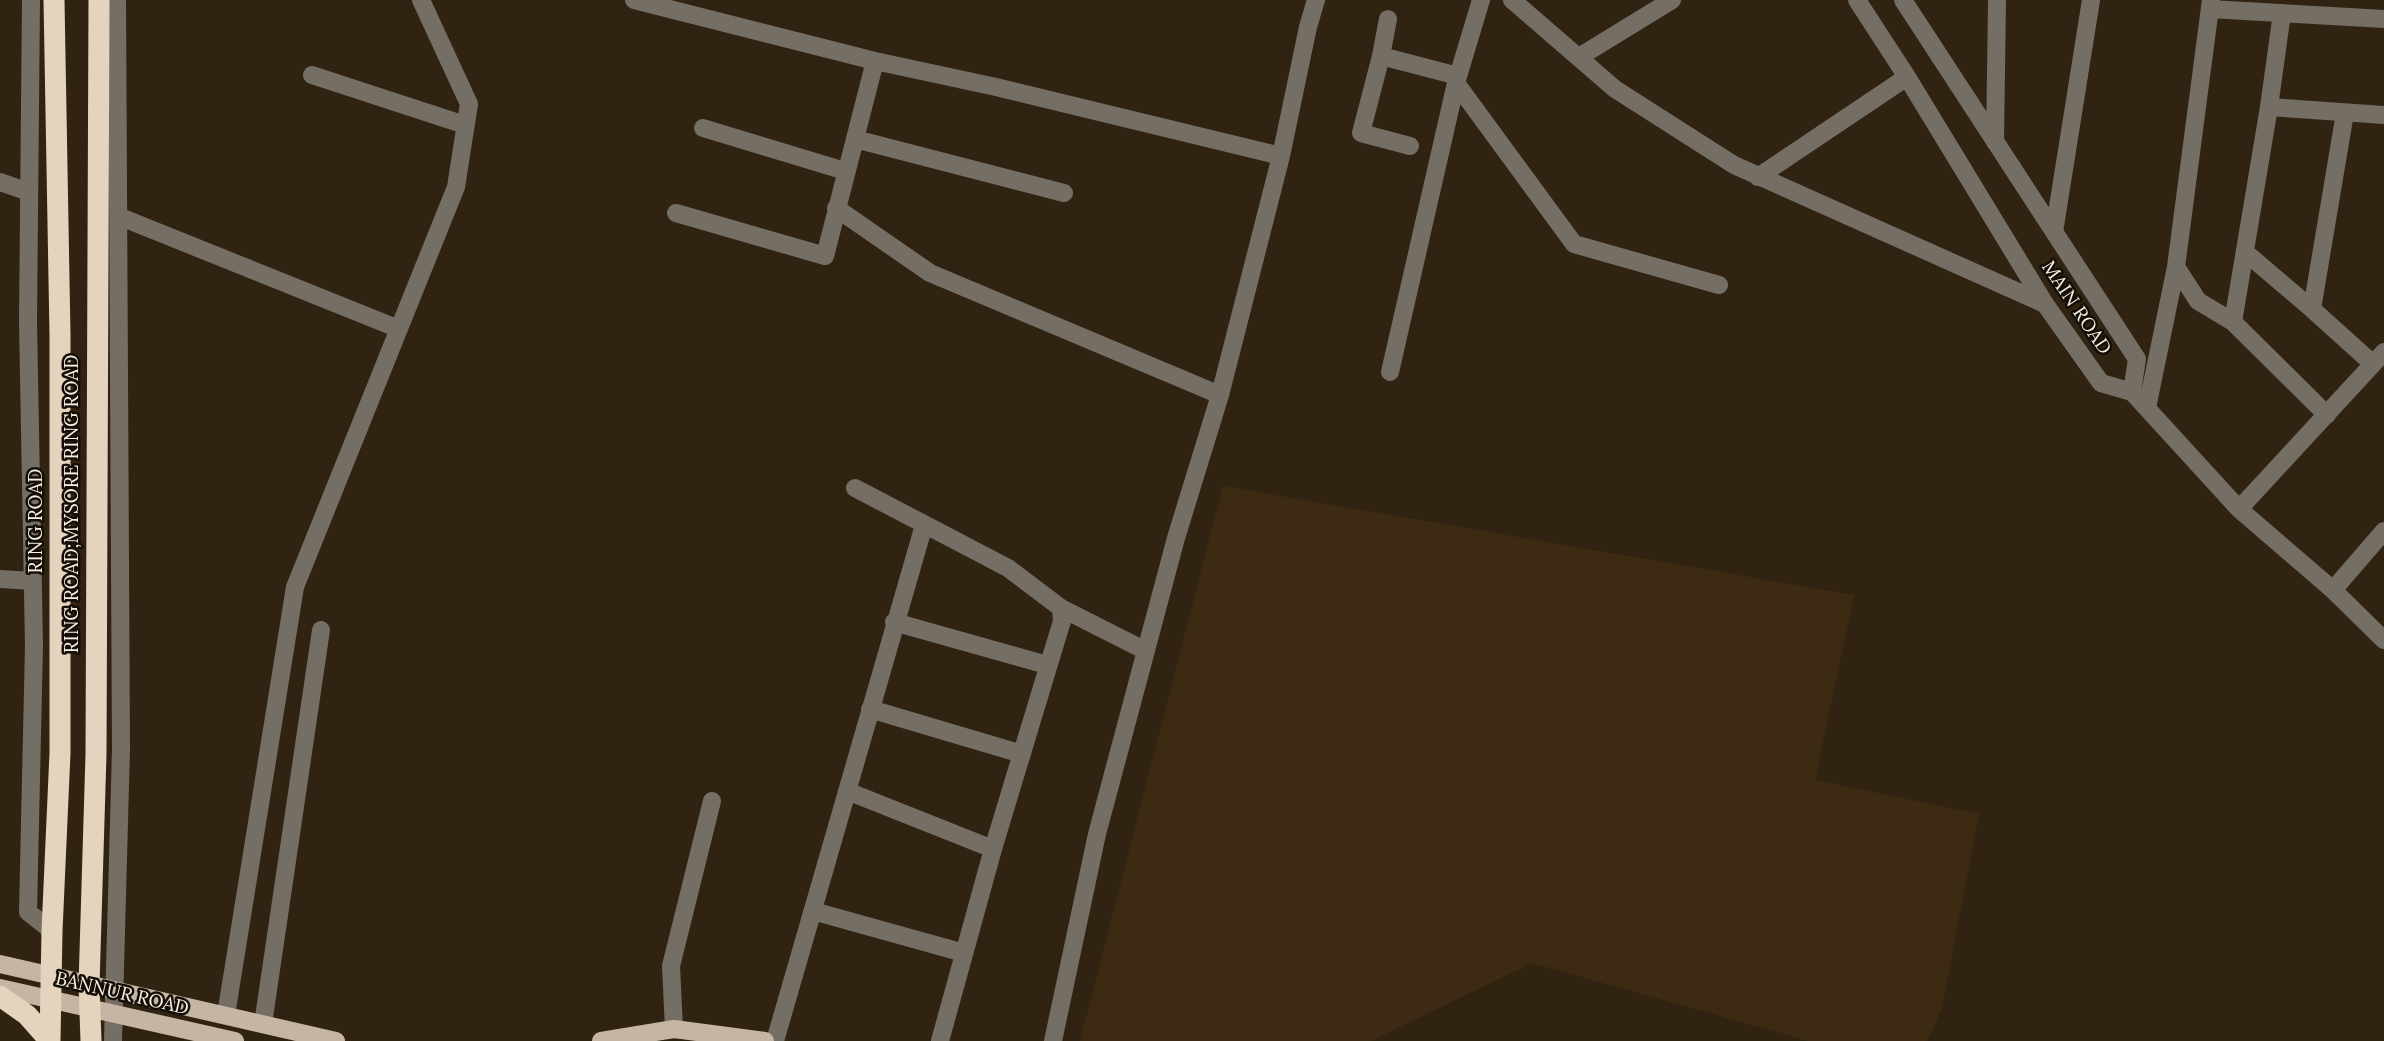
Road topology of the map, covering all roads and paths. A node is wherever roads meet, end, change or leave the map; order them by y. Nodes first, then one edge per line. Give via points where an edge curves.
1 (31, 0) edge
2 (54, 0) edge
3 (99, 0) edge
4 (117, 0) edge
5 (421, 0) edge
6 (634, 0) edge
7 (1316, 0) edge
8 (1481, 0) edge
9 (1512, 0) edge
10 (1672, 0) edge
11 (1857, 0) edge
12 (1903, 0) edge
13 (1997, 0) edge
14 (2091, 0) edge
15 (2211, 5) edge
16 (2282, 13) junction
17 (1388, 19) dead end
18 (2384, 19) edge
19 (1381, 56) junction
20 (1579, 57) junction
21 (875, 61) junction
22 (312, 75) dead end
23 (1908, 77) junction
24 (1457, 79) junction
25 (2269, 107) junction
26 (2345, 113) junction
27 (2384, 116) edge
28 (465, 125) junction
29 (703, 128) dead end
30 (855, 139) junction
31 (1995, 142) junction
32 (1410, 146) dead end
33 (1282, 156) junction
34 (845, 171) junction
35 (1758, 177) junction
36 (0, 182) edge
37 (29, 192) junction
38 (1065, 193) dead end
39 (836, 208) junction
40 (676, 213) dead end
41 (118, 216) junction
42 (2054, 232) junction
43 (2245, 252) junction
44 (2176, 267) junction
45 (1719, 285) dead end
46 (2045, 304) junction
47 (2312, 309) junction
48 (2233, 322) junction
49 (399, 329) junction
50 (2378, 358) edge
51 (1390, 372) dead end
52 (2132, 392) junction
53 (1220, 396) junction
54 (2147, 408) junction
55 (2327, 415) junction
56 (855, 488) dead end
57 (2239, 509) junction
58 (924, 525) junction
59 (2384, 531) edge
60 (0, 579) edge
61 (33, 581) junction
62 (2333, 590) junction
63 (1061, 608) junction
64 (894, 622) junction
65 (321, 630) dead end
66 (2384, 640) edge
67 (1146, 651) junction
68 (1047, 665) junction
69 (870, 709) junction
70 (1022, 754) junction
71 (847, 791) junction
72 (712, 801) dead end
73 (993, 849) junction
74 (813, 911) junction
75 (52, 931) junction
76 (964, 953) junction
77 (0, 964) edge
78 (52, 976) junction
79 (89, 985) junction
80 (0, 988) edge
81 (114, 991) junction
82 (0, 996) edge
83 (50, 999) junction
84 (90, 1008) junction
85 (114, 1012) junction
86 (226, 1015) junction
87 (263, 1024) junction
88 (674, 1029) junction
89 (50, 1041) edge
90 (90, 1041) edge
91 (113, 1041) edge
92 (235, 1041) edge
93 (335, 1041) edge
94 (601, 1041) edge
95 (765, 1041) edge
96 (775, 1041) edge
97 (940, 1041) edge
98 (1054, 1041) edge

1 - 37 street
2 - 75 highway, RING ROAD via 60,739
3 - 79 highway, RING ROAD;MYSORE RING ROAD via 96,754
4 - 41 street
5 - 28 street via 469,104
6 - 21 street
7 - 33 street
8 - 24 street
9 - 20 street
10 - 20 street
11 - 23 street, MAIN ROAD
12 - 31 street
13 - 31 street
14 - 42 street
15 - 16 street
15 - 44 street
16 - 18 street
16 - 25 street
17 - 19 street
19 - 24 street
19 - 32 street via 1361,133
20 - 35 street via 1615,89
21 - 30 street
21 - 33 street
22 - 28 street
23 - 35 street
23 - 46 street, MAIN ROAD
24 - 45 street via 1574,244
24 - 51 street
25 - 26 street
25 - 43 street
26 - 27 street
26 - 47 street
28 - 49 street via 456,187
29 - 34 street
30 - 34 street
30 - 38 street
31 - 42 street
33 - 53 street
34 - 39 street
35 - 46 street
36 - 37 street
37 - 61 street
39 - 40 street via 825,256
39 - 53 street via 930,273
41 - 49 street
41 - 81 street via 121,749
42 - 52 street via 2137,359
43 - 47 street
43 - 48 street
44 - 48 street via 2198,301
44 - 54 street
46 - 52 street, MAIN ROAD via 2101,383
47 - 50 street
48 - 55 street
49 - 86 street via 295,587
50 - 55 street
52 - 54 street, MAIN ROAD
53 - 67 street
54 - 57 street, MAIN ROAD
55 - 57 street
56 - 58 street
57 - 62 street, MAIN ROAD
58 - 63 street via 1008,568
58 - 64 street
59 - 62 street
60 - 61 street
61 - 75 street via 28,912
62 - 66 street, MAIN ROAD
63 - 67 street
63 - 68 street via 1062,621
64 - 68 street
64 - 69 street
65 - 87 street
67 - 98 street via 1097,834
68 - 70 street
69 - 70 street
69 - 71 street
70 - 73 street
71 - 73 street
71 - 74 street
72 - 88 street via 671,966
73 - 76 street
74 - 76 street
74 - 96 street
75 - 78 highway, RING ROAD
76 - 97 street
77 - 78 main road
78 - 79 main road
78 - 83 highway, RING ROAD
79 - 81 main road
79 - 84 highway, RING ROAD;MYSORE RING ROAD
80 - 83 main road, BANNUR ROAD
81 - 85 street
81 - 86 main road
82 - 89 highway via 27,1014
83 - 84 main road, BANNUR ROAD
83 - 89 highway, RING ROAD
84 - 85 main road, BANNUR ROAD
84 - 90 highway
85 - 91 street
85 - 92 main road, BANNUR ROAD
86 - 87 main road
87 - 93 main road
88 - 94 main road
88 - 95 main road

